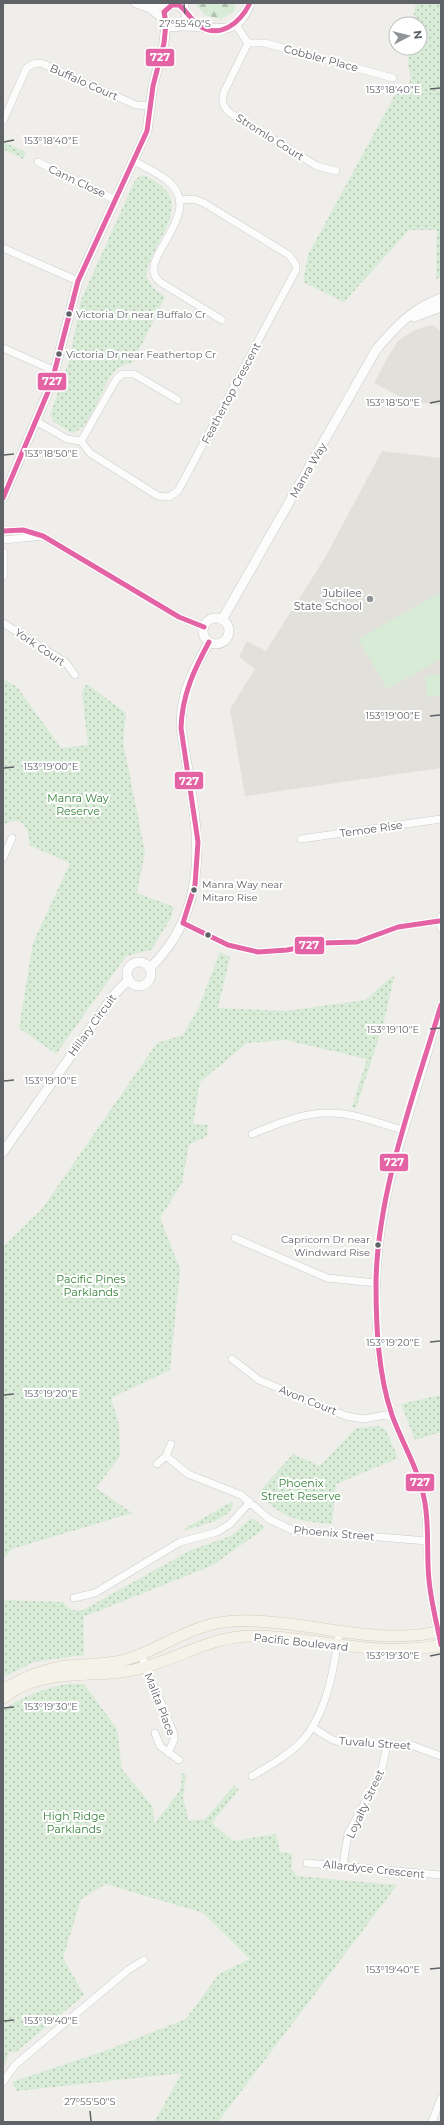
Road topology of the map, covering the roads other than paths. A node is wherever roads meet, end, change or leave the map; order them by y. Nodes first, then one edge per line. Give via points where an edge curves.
1 (136, 3) edge
2 (153, 3) edge
3 (250, 3) edge
4 (174, 4) edge
5 (185, 8) edge
6 (165, 21) junction
7 (236, 25) junction
8 (199, 26) junction
9 (179, 27) junction
10 (164, 43) junction
11 (248, 43) junction
12 (393, 78) dead end
13 (151, 106) junction
14 (3, 121) edge
15 (38, 162) dead end
16 (134, 162) junction
17 (336, 171) dead end
18 (116, 200) junction
19 (181, 200) junction
20 (3, 248) edge
21 (78, 281) junction
22 (441, 290) edge
23 (441, 298) edge
24 (430, 307) junction
25 (441, 307) edge
26 (441, 314) edge
27 (222, 320) dead end
28 (3, 348) edge
29 (55, 371) junction
30 (178, 400) dead end
31 (36, 421) junction
32 (81, 441) junction
33 (3, 498) edge
34 (3, 531) edge
35 (43, 536) junction
36 (3, 540) edge
37 (3, 553) edge
38 (3, 575) edge
39 (222, 620) junction
40 (3, 623) edge
41 (204, 627) junction
42 (209, 642) junction
43 (75, 674) dead end
44 (441, 819) edge
45 (12, 838) dead end
46 (301, 838) dead end
47 (3, 858) edge
48 (440, 921) edge
49 (183, 923) junction
50 (150, 968) junction
51 (129, 980) junction
52 (441, 1005) edge
53 (403, 1130) junction
54 (252, 1134) dead end
55 (3, 1152) edge
56 (235, 1238) dead end
57 (376, 1283) junction
58 (232, 1359) dead end
59 (392, 1414) junction
60 (171, 1444) dead end
61 (166, 1456) junction
62 (157, 1464) dead end
63 (250, 1502) junction
64 (428, 1541) junction
65 (74, 1598) dead end
66 (339, 1632) junction
67 (440, 1632) edge
68 (441, 1645) edge
69 (337, 1646) junction
70 (141, 1655) junction
71 (146, 1667) junction
72 (3, 1690) edge
73 (3, 1698) edge
74 (312, 1727) junction
75 (155, 1733) dead end
76 (387, 1744) junction
77 (168, 1753) junction
78 (441, 1756) edge
79 (179, 1760) dead end
80 (252, 1776) dead end
81 (308, 1862) dead end
82 (343, 1865) junction
83 (441, 1875) edge
84 (144, 1960) dead end
85 (3, 2082) edge
86 (441, 2098) edge
87 (432, 2122) edge

1 - 6 street via 150,8
2 - 4 street
3 - 7 street via 246,14
4 - 5 street
4 - 6 street via 164,12
5 - 8 street
5 - 9 street via 186,18
6 - 9 street via 171,27
6 - 10 street
7 - 8 street via 216,30
7 - 11 street
8 - 9 street
9 - 10 street
10 - 13 street
11 - 12 street, Cobbler Place via 265,43
11 - 17 street, Stromlo Court via 222,97 224,107 317,166
13 - 14 street, Buffalo Court via 136,105 36,63 26,69
13 - 16 street via 147,131
15 - 18 street, Cann Close
16 - 18 street
16 - 19 street via 169,182
18 - 21 street
19 - 27 street via 177,221 154,264 154,275 160,282
19 - 32 street, Feathertop Crescent via 194,199 204,203 289,256 296,265 294,275 174,496 158,496 90,453
20 - 21 street
21 - 29 street
22 - 24 street
23 - 24 street, Manra Way
24 - 25 street, Manra Way
24 - 26 street
24 - 39 street, Manra Way via 398,324 376,350
28 - 29 street
29 - 31 street
30 - 32 street via 134,374 123,374 117,378
31 - 32 street via 67,439
31 - 33 street
34 - 35 street via 24,530
35 - 36 street
35 - 41 street via 179,617
37 - 38 street
39 - 41 street via 211,619
39 - 42 street via 228,626 226,639 220,643
40 - 43 street, York Court via 66,663
41 - 42 street via 204,635
42 - 49 street via 188,680 181,710 181,728 198,842 195,885
44 - 46 street, Temoe Rise
45 - 47 street
48 - 49 street via 398,927 357,942 322,943 288,950 258,952 228,945
49 - 50 street via 169,948
50 - 51 street via 151,976 143,985 135,985
50 - 51 street via 143,962 134,963 128,970
51 - 55 street, Hillary Circuit via 113,996
52 - 53 street
53 - 54 street via 333,1112 297,1117
53 - 57 street via 384,1208
56 - 57 street via 327,1278
57 - 59 street via 381,1362
58 - 59 street, Avon Court via 259,1380 346,1416 363,1419
59 - 64 street via 421,1484
60 - 61 street
61 - 62 street
61 - 63 street, Phoenix Street via 188,1474 241,1495
63 - 64 street, Phoenix Street via 269,1519 292,1530
63 - 65 street via 230,1524 218,1532 180,1542 94,1594
64 - 67 street via 429,1580
66 - 67 main road, Pacific Boulevard via 392,1637
66 - 69 street
66 - 70 main road, Pacific Boulevard via 255,1621 217,1623
67 - 68 street
68 - 69 main road, Pacific Boulevard via 401,1651
69 - 71 main road, Pacific Boulevard via 258,1636 236,1637 201,1645
69 - 74 street via 333,1672
70 - 71 street, Malita Place
70 - 72 main road, Pacific Boulevard via 117,1662 66,1666 33,1674
71 - 73 main road, Pacific Boulevard via 102,1673 66,1674 34,1682
71 - 77 street, Malita Place via 174,1734
74 - 76 street, Tuvalu Street via 342,1743
74 - 80 street via 282,1758
75 - 77 street via 160,1746
76 - 78 street, Tuvalu Street via 411,1745
76 - 82 street, Loyalty Street via 381,1773 348,1834
77 - 79 street
81 - 82 street, Allardyce Crescent
82 - 83 street, Allardyce Crescent
84 - 85 street via 128,1970 15,2065
86 - 87 street

